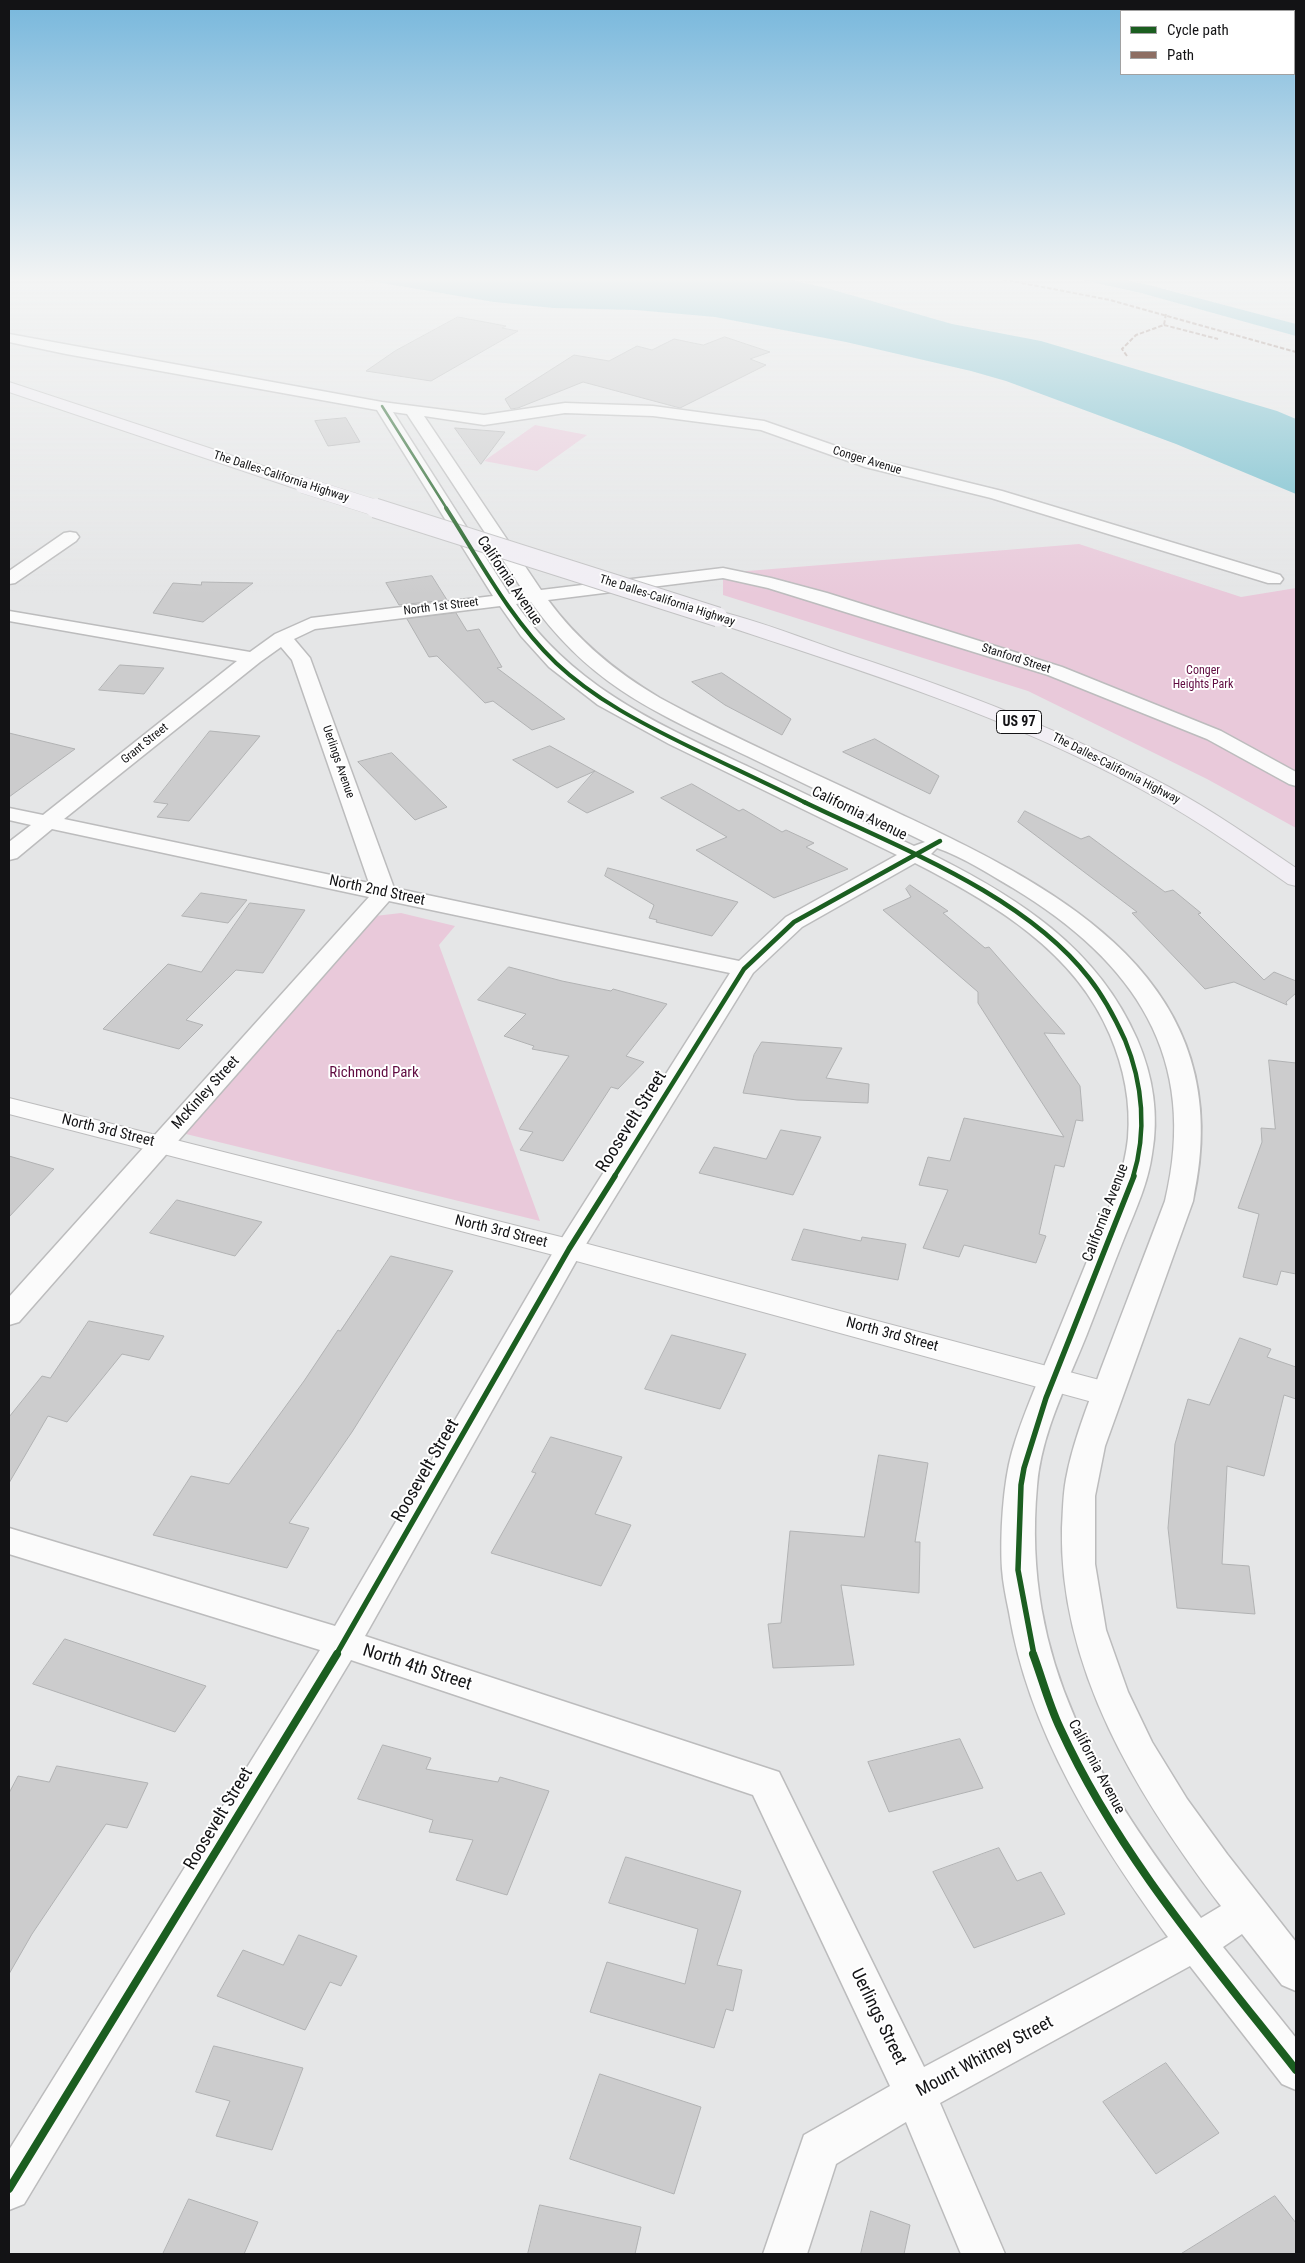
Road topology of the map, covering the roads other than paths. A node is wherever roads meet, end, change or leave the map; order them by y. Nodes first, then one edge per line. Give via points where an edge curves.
1 (255, 384) edge
2 (9, 387) edge
3 (9, 398) edge
4 (382, 406) junction
5 (413, 411) junction
6 (303, 485) junction
7 (70, 537) dead end
8 (723, 573) joint
9 (9, 579) edge
10 (1274, 580) dead end
11 (535, 595) junction
12 (504, 599) junction
13 (9, 616) edge
14 (282, 638) junction
15 (253, 658) junction
16 (1296, 780) edge
17 (9, 814) edge
18 (47, 822) junction
19 (927, 848) junction
20 (9, 853) edge
21 (1296, 879) edge
22 (384, 893) junction
23 (744, 969) junction
24 (9, 1106) edge
25 (160, 1145) junction
26 (569, 1249) junction
27 (9, 1315) edge
28 (1054, 1378) junction
29 (1107, 1394) junction
30 (9, 1541) edge
31 (343, 1643) junction
32 (766, 1783) joint
33 (1247, 1910) junction
34 (1197, 1942) junction
35 (1296, 1972) edge
36 (1296, 2070) edge
37 (915, 2094) junction
38 (9, 2189) edge
39 (785, 2254) edge
40 (983, 2254) edge

1 - 4 street, Conger Avenue
2 - 6 highway, The Dalles-California Highway / US 97
3 - 6 highway
4 - 5 street, Conger Avenue
4 - 12 street, California Avenue
5 - 10 street, Conger Avenue via 484,420 565,408 653,411 764,426 871,464 996,494
5 - 11 street, California Avenue
6 - 21 highway, The Dalles-California Highway / US 97, bridge via 718,617 955,697 1080,749 1188,806
7 - 9 street
8 - 11 street, North 1st Street
8 - 16 street, Stanford Street via 821,597 1055,671 1214,735
11 - 12 street, North 1st Street
11 - 19 street, California Avenue via 581,651 627,686
12 - 14 street, North 1st Street via 311,624
12 - 19 street, California Avenue via 517,620 550,658 613,705 657,730
13 - 15 street
14 - 15 street, Grant Street
14 - 22 street, Uerlings Avenue via 301,658
15 - 18 street, Grant Street
17 - 18 street, North 2nd Street
18 - 20 street, Grant Street
18 - 22 street, North 2nd Street
19 - 23 street, Roosevelt Street via 794,922
19 - 28 street, California Avenue via 1037,927 1082,969 1118,1018 1137,1072 1142,1123 1139,1161
19 - 29 street, California Avenue via 1006,873 1039,893 1097,938 1138,983 1156,1009 1183,1074 1191,1139 1188,1170
22 - 23 street, North 2nd Street
22 - 25 street, McKinley Street
23 - 26 street, Roosevelt Street
24 - 25 street, North 3rd Street
25 - 26 street, North 3rd Street
25 - 27 street, McKinley Street
26 - 28 street, North 3rd Street
26 - 31 street, Roosevelt Street
28 - 29 street, North 3rd Street
28 - 34 street, California Avenue via 1021,1484 1017,1548 1024,1612 1040,1678 1065,1742 1101,1807 1138,1867
29 - 33 street, California Avenue via 1079,1494 1076,1553 1084,1611 1101,1672 1125,1729 1195,1843
30 - 31 street, North 4th Street
31 - 32 street, North 4th Street
31 - 38 street, Roosevelt Street
32 - 37 street, Uerlings Street
33 - 34 street, Mount Whitney Street
33 - 35 street, California Avenue
34 - 36 street, California Avenue
34 - 37 street, Mount Whitney Street
37 - 39 street, Mount Whitney Street via 819,2150
37 - 40 street, Uerlings Street

